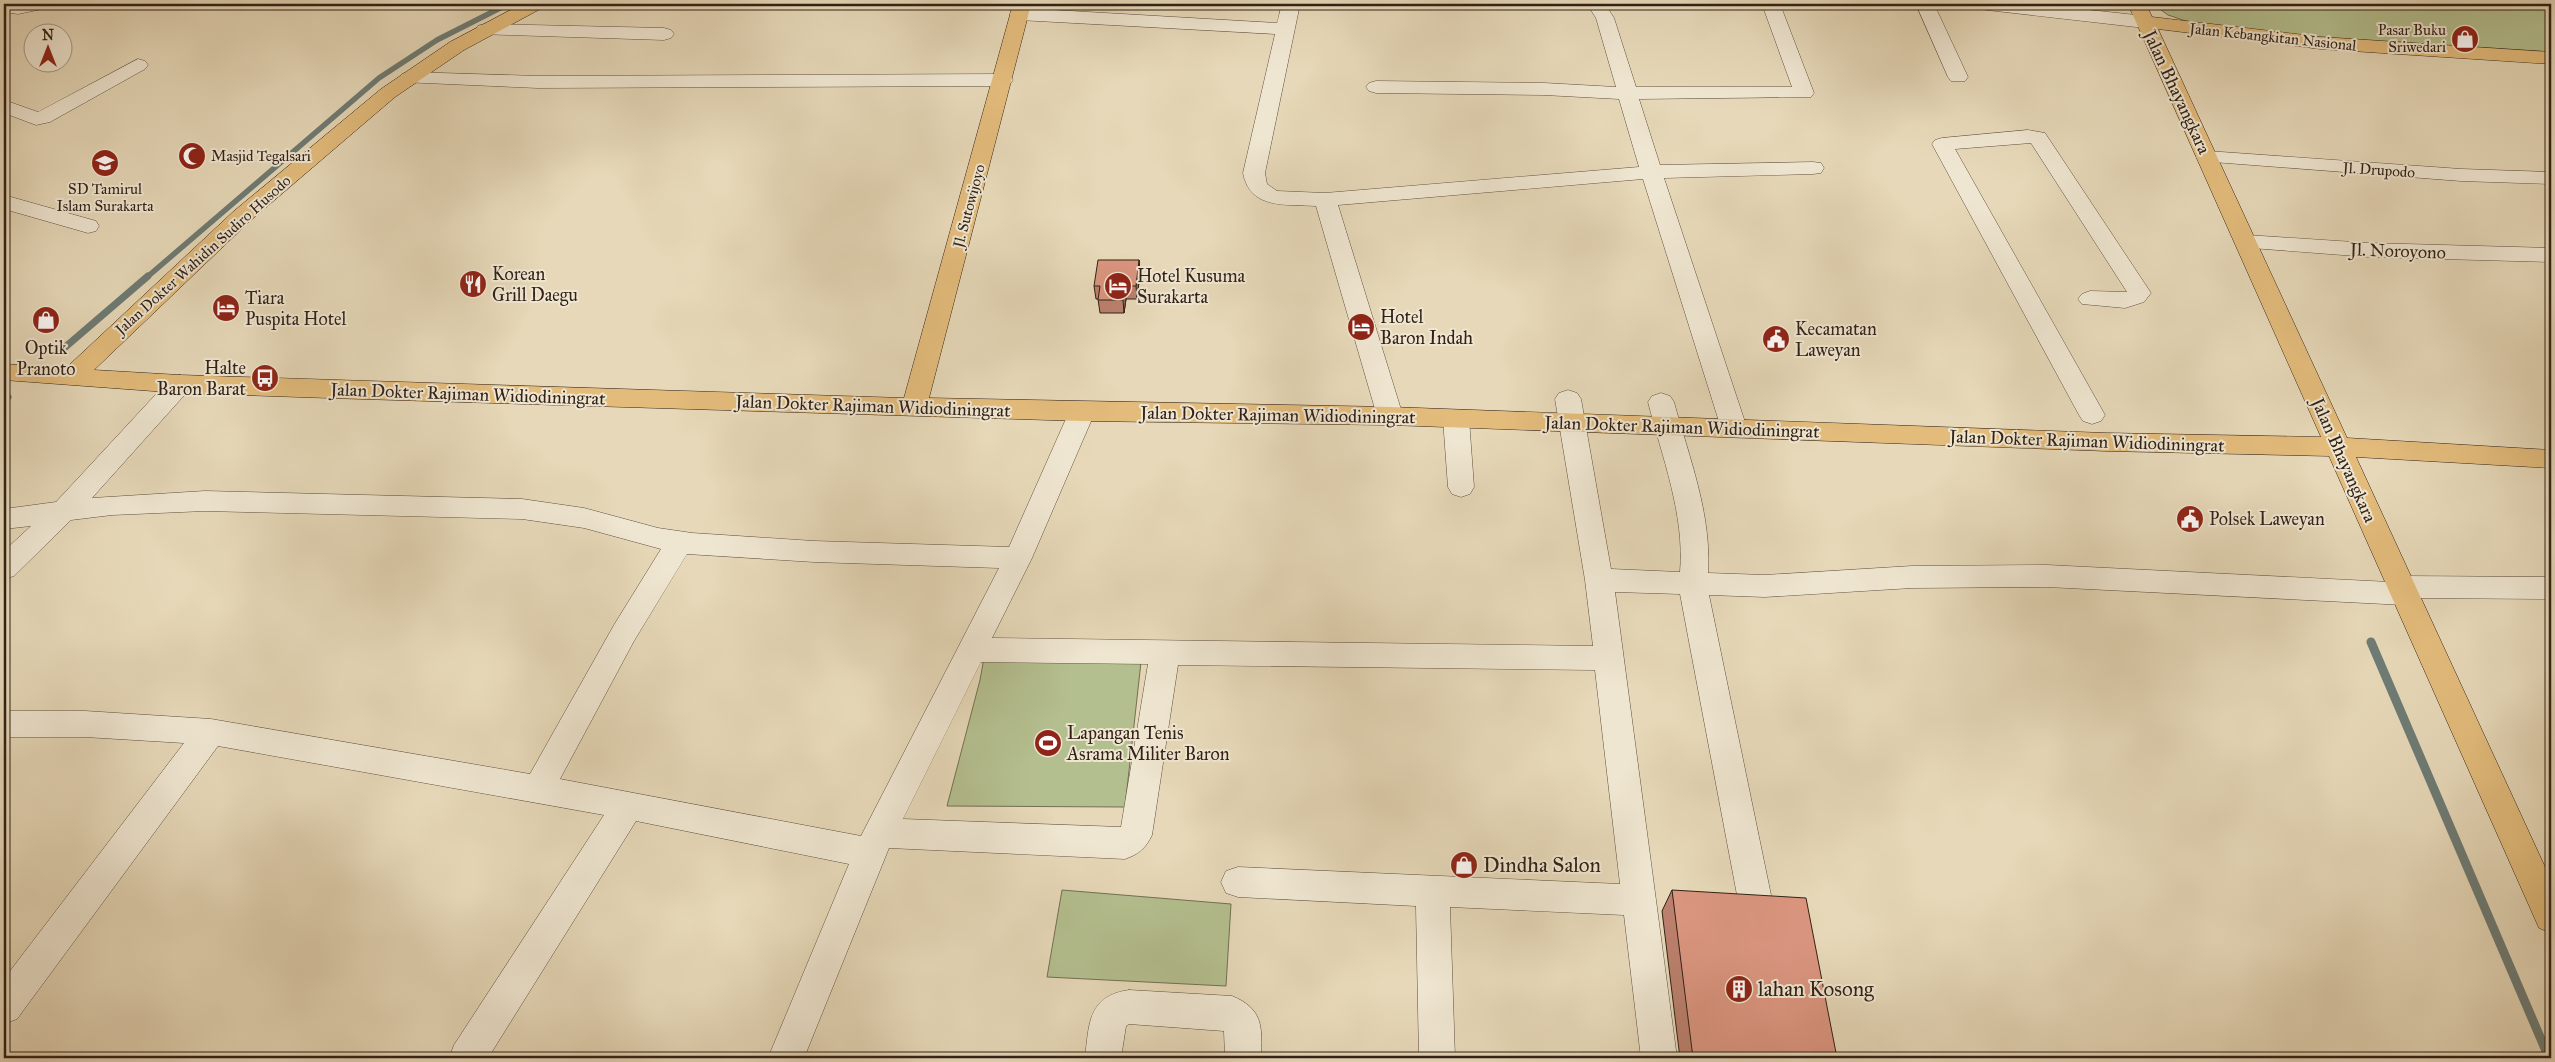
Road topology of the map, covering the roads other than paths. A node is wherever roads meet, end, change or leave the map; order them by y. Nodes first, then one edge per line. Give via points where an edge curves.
1 (40, 4) edge
2 (535, 4) edge
3 (1291, 4) edge
4 (1596, 4) edge
5 (1771, 4) edge
6 (1924, 4) edge
7 (1986, 4) edge
8 (4, 6) edge
9 (1021, 9) edge
10 (2141, 13) edge
11 (1285, 29) junction
12 (485, 30) junction
13 (664, 34) dead end
14 (2549, 59) edge
15 (138, 65) dead end
16 (1958, 77) dead end
17 (409, 78) junction
18 (1002, 80) junction
19 (1376, 87) dead end
20 (1628, 93) junction
21 (4, 106) edge
22 (2207, 157) junction
23 (1813, 168) dead end
24 (1651, 172) junction
25 (2551, 178) edge
26 (1325, 200) junction
27 (4, 202) edge
28 (88, 226) dead end
29 (2246, 242) junction
30 (2551, 255) edge
31 (2090, 299) dead end
32 (5, 374) edge
33 (71, 377) junction
34 (180, 384) junction
35 (914, 407) junction
36 (1082, 412) junction
37 (1571, 412) junction
38 (1664, 414) junction
39 (2092, 415) dead end
40 (1390, 416) junction
41 (1456, 419) junction
42 (1734, 428) junction
43 (2338, 447) junction
44 (2551, 459) edge
45 (1461, 487) dead end
46 (62, 512) junction
47 (4, 519) edge
48 (680, 542) junction
49 (1018, 558) junction
50 (4, 568) edge
51 (1599, 580) junction
52 (1693, 585) junction
53 (2551, 588) edge
54 (2403, 590) junction
55 (970, 650) junction
56 (1165, 652) junction
57 (1609, 658) junction
58 (4, 724) edge
59 (211, 732) junction
60 (538, 789) junction
61 (628, 805) junction
62 (875, 843) junction
63 (1238, 882) dead end
64 (1433, 891) junction
65 (1754, 895) edge
66 (1639, 900) junction
67 (2551, 917) edge
68 (4, 1008) edge
69 (467, 1058) edge
70 (786, 1058) edge
71 (1103, 1058) edge
72 (1243, 1058) edge
73 (1437, 1058) edge
74 (1659, 1058) edge

1 - 8 street
2 - 12 main road, Jalan Dokter Wahidin Sudiro Husodo
3 - 11 street
4 - 20 street via 1605,18
5 - 20 street via 1804,93
6 - 16 street
7 - 10 street
9 - 11 street
9 - 18 main road, Jl. Sutowijoyo
10 - 14 main road, Jalan Kebangkitan Nasional via 2320,43
10 - 22 main road, Jalan Bhayangkara
11 - 26 street via 1254,173 1256,184 1261,192 1274,197
12 - 13 street
12 - 17 main road, Jalan Dokter Wahidin Sudiro Husodo
15 - 21 street via 43,118 36,119
17 - 18 street via 538,82
17 - 33 main road, Jalan Dokter Wahidin Sudiro Husodo via 242,216
18 - 35 main road, Jl. Sutowijoyo
19 - 20 street
20 - 24 street
22 - 25 street, Jl. Drupodo via 2461,176
22 - 29 main road, Jalan Bhayangkara
23 - 24 street
24 - 26 street
24 - 42 street
26 - 40 street
27 - 28 street
29 - 30 street, Jl. Noroyono via 2368,250
29 - 43 main road, Jalan Bhayangkara
31 - 39 street via 2125,300 2136,297 2138,293 2038,137 1942,144
32 - 33 main road, Jalan Dokter Rajiman Widiodiningrat
33 - 34 main road, Jalan Dokter Rajiman Widiodiningrat
34 - 35 main road, Jalan Dokter Rajiman Widiodiningrat
34 - 46 street
35 - 36 main road, Jalan Dokter Rajiman Widiodiningrat
36 - 40 main road, Jalan Dokter Rajiman Widiodiningrat
36 - 49 street
37 - 38 main road, Jalan Dokter Rajiman Widiodiningrat
37 - 41 main road, Jalan Dokter Rajiman Widiodiningrat
37 - 51 street
38 - 42 main road, Jalan Dokter Rajiman Widiodiningrat
38 - 52 street via 1693,524 1696,548
40 - 41 main road, Jalan Dokter Rajiman Widiodiningrat
41 - 45 street
42 - 43 main road, Jalan Dokter Rajiman Widiodiningrat via 2096,442
43 - 44 main road, Jalan Dokter Rajiman Widiodiningrat
43 - 54 main road, Jalan Bhayangkara
46 - 47 street
46 - 48 street via 112,505 205,501 522,509 565,514 644,536
46 - 50 street
48 - 49 street via 853,553
48 - 60 street via 624,633
49 - 55 street
51 - 52 street
51 - 57 street
52 - 54 street via 1765,586 2001,575
52 - 65 street
53 - 54 street
54 - 67 main road, Jalan Bhayangkara
55 - 56 street
55 - 62 street
56 - 57 street
56 - 62 street via 1136,835 1131,841 1125,844
57 - 66 street
58 - 59 street via 85,724
59 - 60 street
59 - 68 street
60 - 61 street
61 - 62 street
61 - 69 street
62 - 70 street
63 - 64 street
64 - 66 street
64 - 73 street
66 - 74 street
71 - 72 street via 1110,1019 1117,1009 1129,1007 1232,1014 1243,1025

